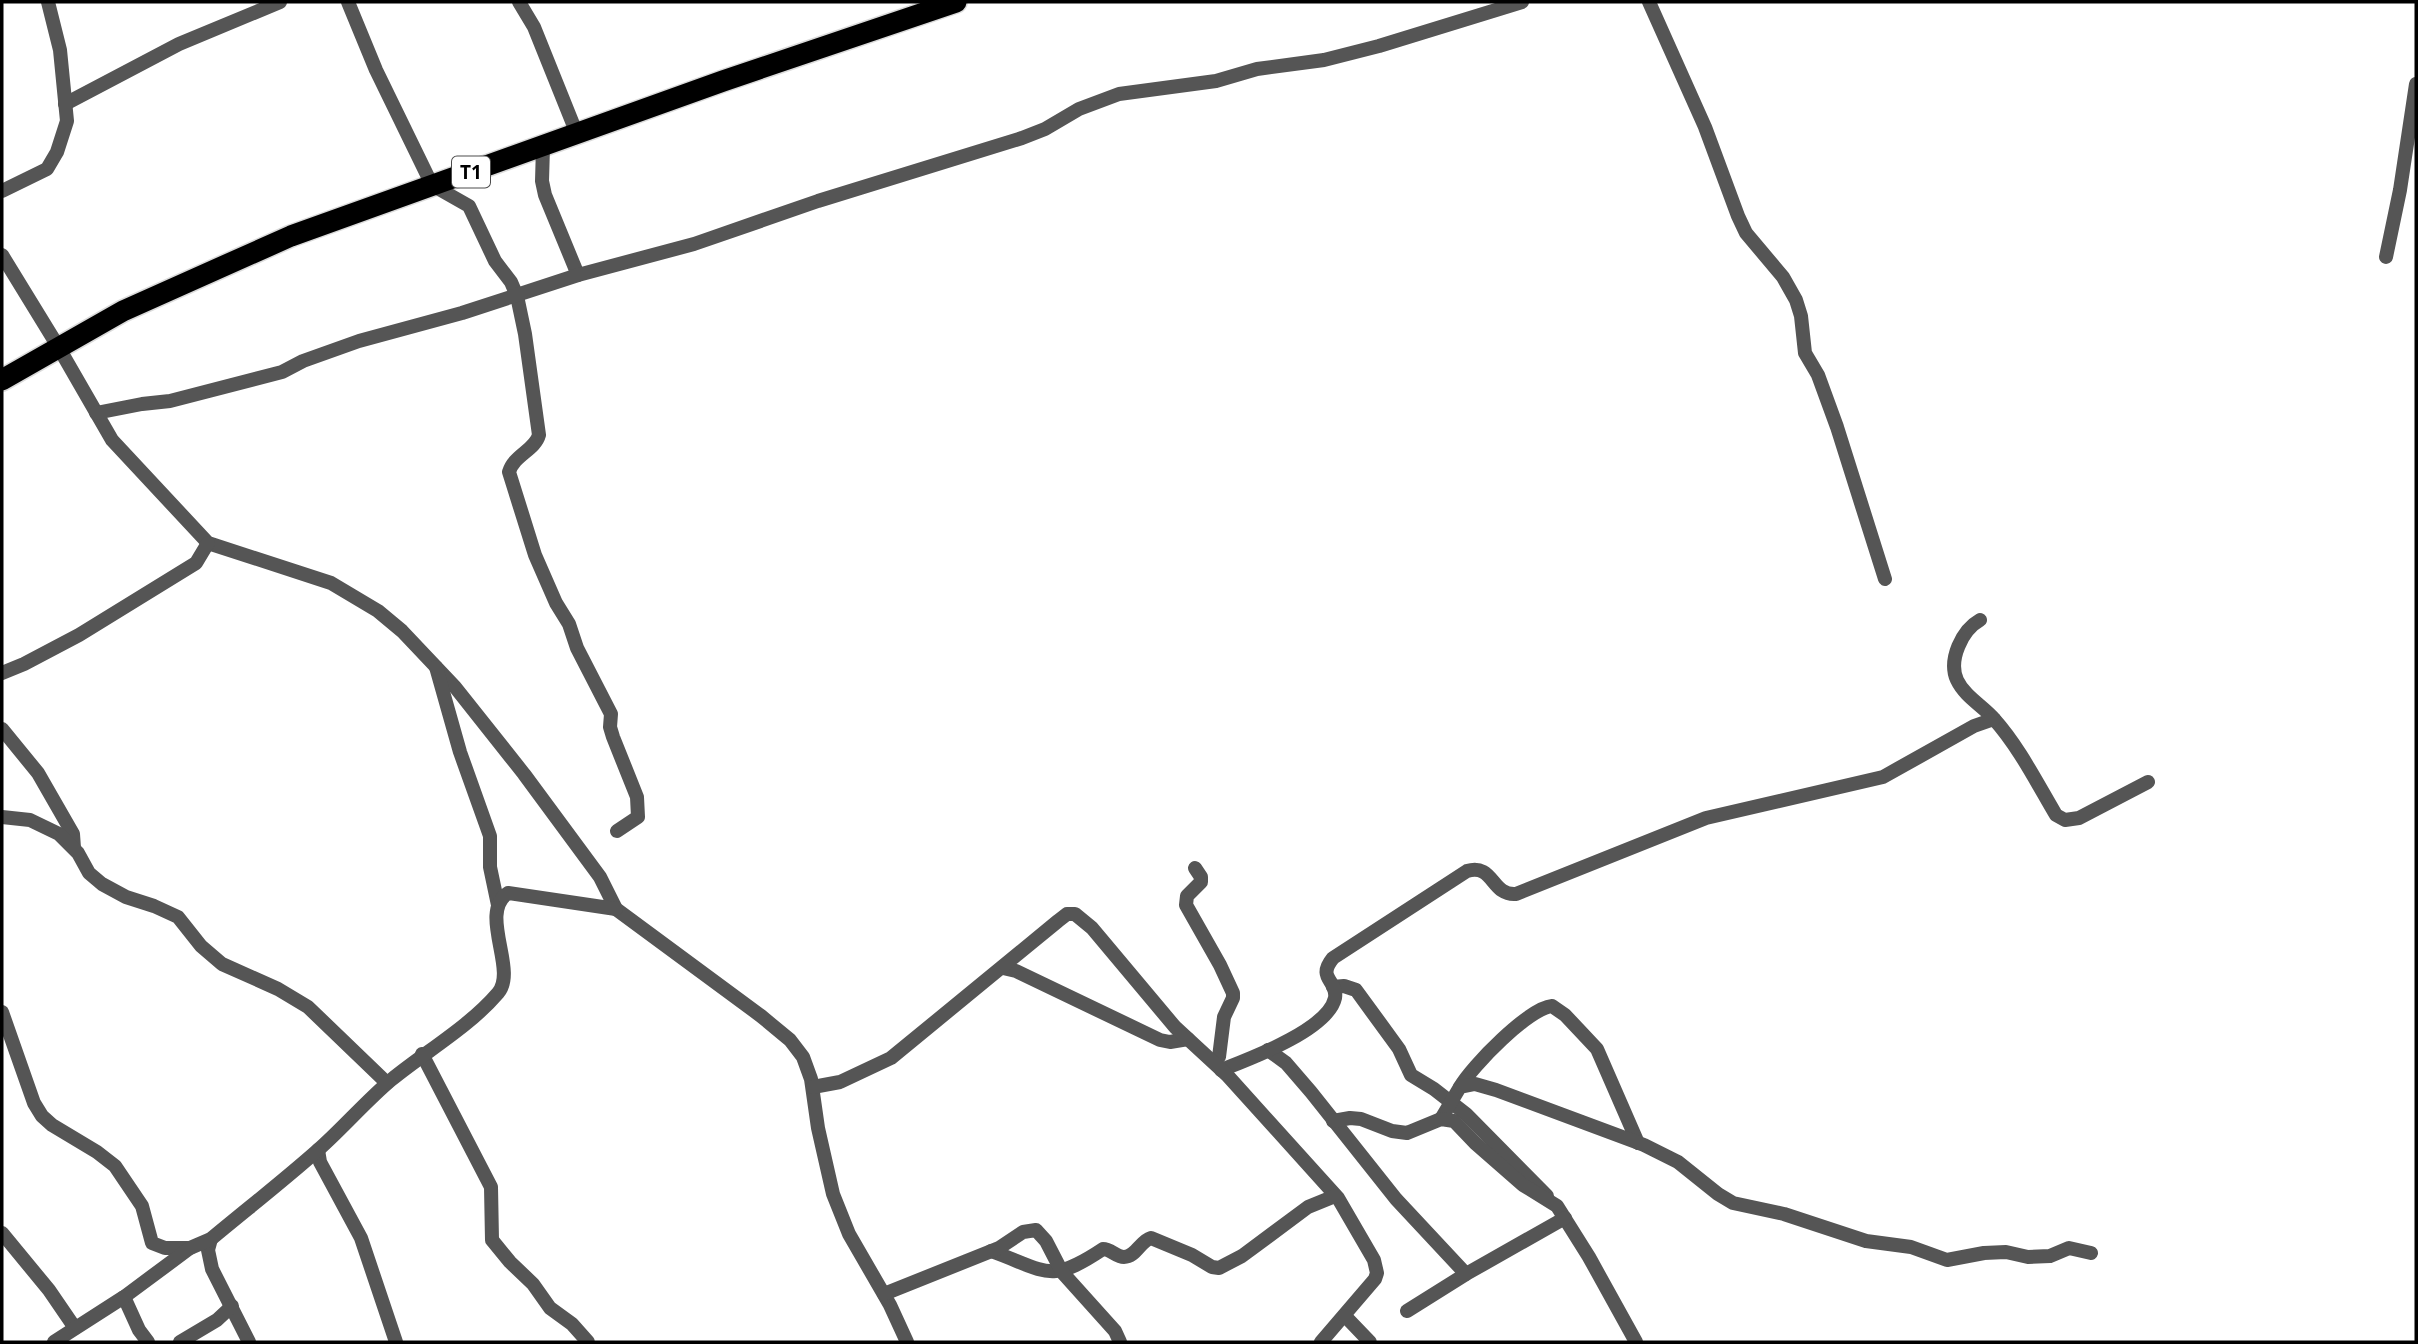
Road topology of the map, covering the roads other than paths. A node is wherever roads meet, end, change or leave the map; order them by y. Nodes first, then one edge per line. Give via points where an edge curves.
1 (48, 2) edge
2 (280, 2) edge
3 (348, 2) edge
4 (519, 2) edge
5 (956, 2) edge
6 (1522, 2) edge
7 (1649, 2) edge
8 (2416, 84) edge
9 (65, 104) junction
10 (577, 134) junction
11 (543, 147) junction
12 (432, 185) junction
13 (2, 191) edge
14 (2, 255) edge
15 (2386, 257) dead end
16 (578, 275) junction
17 (517, 296) junction
18 (59, 348) junction
19 (2, 380) edge
20 (96, 413) junction
21 (208, 543) junction
22 (1885, 579) dead end
23 (1980, 620) dead end
24 (436, 666) junction
25 (2, 673) edge
26 (1994, 719) junction
27 (2, 729) edge
28 (2148, 782) dead end
29 (2, 817) edge
30 (617, 831) dead end
31 (74, 848) junction
32 (1195, 869) dead end
33 (498, 905) junction
34 (616, 909) junction
35 (1003, 968) junction
36 (1333, 986) junction
37 (2, 1012) edge
38 (1188, 1039) junction
39 (1268, 1051) junction
40 (422, 1054) junction
41 (1215, 1061) junction
42 (387, 1083) junction
43 (813, 1087) junction
44 (1460, 1087) junction
45 (1450, 1103) junction
46 (1441, 1119) junction
47 (1333, 1121) junction
48 (1638, 1143) junction
49 (318, 1150) junction
50 (1335, 1196) junction
51 (1552, 1202) junction
52 (1565, 1218) junction
53 (2, 1233) edge
54 (211, 1239) junction
55 (190, 1248) junction
56 (990, 1251) junction
57 (2091, 1253) dead end
58 (1062, 1272) junction
59 (1466, 1274) junction
60 (884, 1294) junction
61 (124, 1297) junction
62 (232, 1306) junction
63 (1408, 1311) dead end
64 (1345, 1316) junction
65 (75, 1328) junction
66 (54, 1342) edge
67 (148, 1342) edge
68 (180, 1342) edge
69 (249, 1342) edge
70 (396, 1342) edge
71 (588, 1342) edge
72 (907, 1342) edge
73 (1120, 1342) edge
74 (1321, 1342) edge
75 (1370, 1342) edge
76 (1636, 1342) edge

1 - 9 street via 60,50
2 - 9 street via 179,44
3 - 12 street
4 - 10 street via 534,27
5 - 10 highway, T1
6 - 16 street via 1324,60 1119,94 1079,108 1022,138 694,244
7 - 22 street via 1746,233 1796,300 1805,353 1837,427
8 - 15 street
9 - 13 street via 67,121 47,169
10 - 11 highway, T1
11 - 12 highway, T1
11 - 16 street via 545,195
12 - 17 street via 470,206
12 - 18 highway, T1 via 251,253 123,311
14 - 18 street
16 - 17 street
17 - 20 street via 335,349 282,372 170,401
17 - 30 street via 539,435 509,472 532,547 611,714 613,737 637,797 638,817
18 - 19 highway, T1
18 - 20 street
20 - 21 street via 124,455
21 - 24 street via 331,583 378,611
21 - 25 street via 196,563 79,635
23 - 26 street via 1971,625 1954,661 1956,679
24 - 33 street via 490,836 490,867
24 - 34 street via 567,831
26 - 28 street via 2056,815 2065,820 2079,818
26 - 36 street via 1973,726 1883,777 1706,818 1516,894 1501,890 1486,872 1467,871 1333,958 1326,976
27 - 31 street via 38,773 73,834
29 - 31 street via 41,824
31 - 42 street via 89,873 102,884 177,917 222,964 278,989 316,1013
32 - 41 street via 1201,882 1186,896 1186,905 1233,993
33 - 34 street via 508,893
33 - 40 street via 504,974 500,991 471,1020
34 - 43 street via 790,1040 803,1057
35 - 38 street via 1160,1040
35 - 38 street via 1068,914 1076,914
35 - 43 street via 891,1058 840,1082
36 - 39 street via 1334,1000 1314,1023
36 - 45 street via 1356,990 1399,1049 1411,1075
37 - 55 street via 42,1116 115,1166 142,1206 152,1243
38 - 41 street
39 - 41 street via 1247,1059
39 - 47 street via 1286,1063
40 - 42 street
40 - 71 street via 491,1187 492,1240 550,1308
41 - 50 street
42 - 49 street
43 - 60 street via 833,1194 849,1234
44 - 45 street
44 - 48 street via 1475,1084 1496,1090
44 - 48 street via 1500,1042 1537,1010 1552,1006 1597,1048
45 - 46 street
45 - 51 street via 1484,1130
46 - 47 street via 1407,1133 1361,1119
46 - 51 street via 1454,1121 1523,1185
47 - 59 street via 1396,1199
48 - 57 street via 1678,1162 1733,1203 1866,1241 1911,1247 1947,1260 1995,1252 2050,1256 2069,1248
49 - 54 street
49 - 70 street via 361,1238
50 - 58 street via 1308,1208 1219,1268 1152,1238 1128,1257 1107,1248
50 - 64 street via 1374,1260 1377,1273
51 - 52 street
52 - 59 street
52 - 76 street
53 - 65 street
54 - 55 street
54 - 62 street via 209,1259
55 - 61 street
56 - 58 street via 1040,1270
56 - 58 street via 1023,1232 1036,1230
56 - 60 street
58 - 73 street
59 - 63 street
60 - 72 street
61 - 65 street
61 - 67 street
62 - 68 street
62 - 69 street
64 - 74 street
64 - 75 street
65 - 66 street

